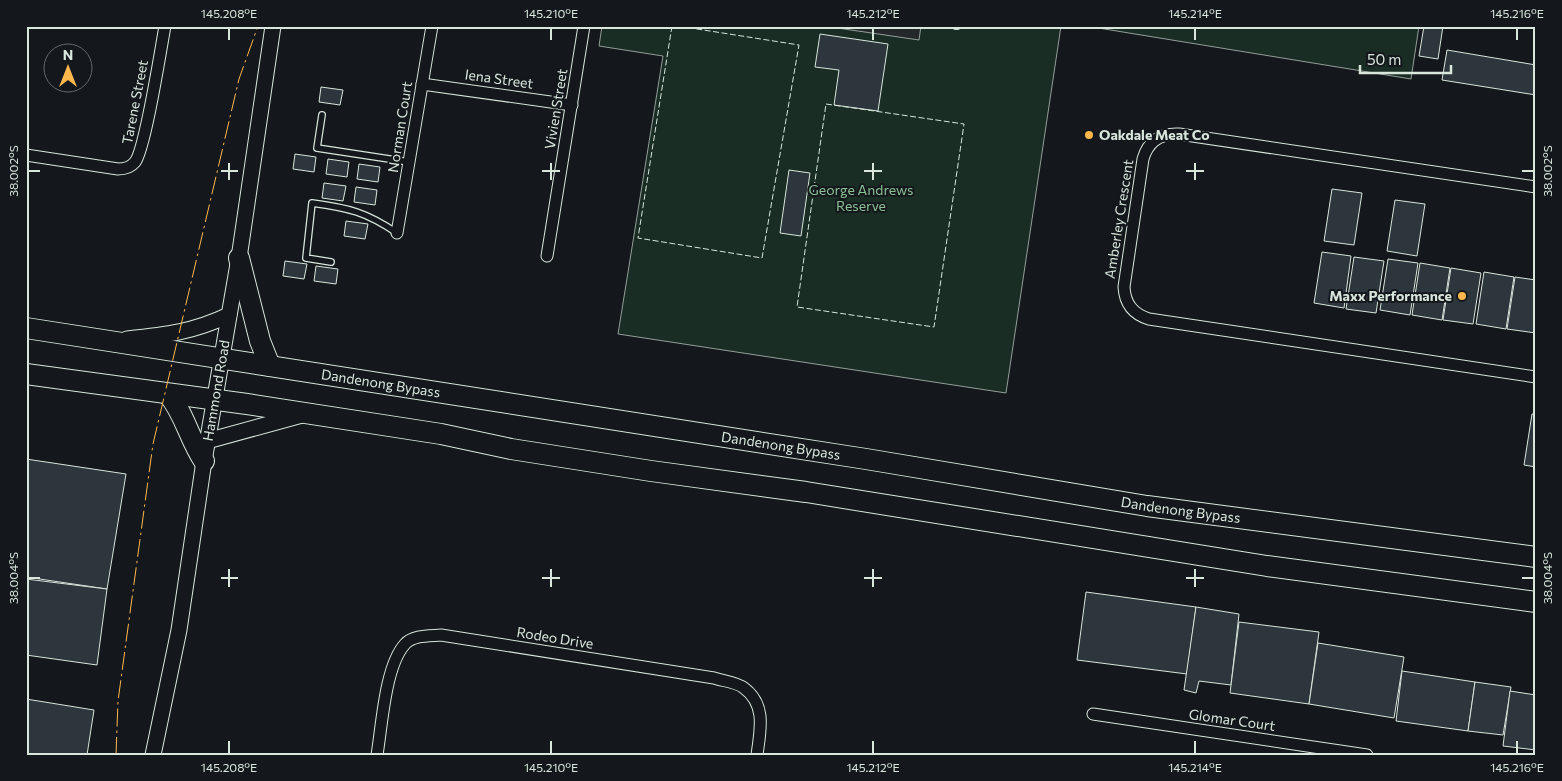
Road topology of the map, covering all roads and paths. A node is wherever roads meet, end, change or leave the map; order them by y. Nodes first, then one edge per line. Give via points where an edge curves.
1 (165, 26) edge
2 (273, 26) edge
3 (432, 26) edge
4 (584, 26) edge
5 (422, 84) junction
6 (572, 105) junction
7 (322, 115) dead end
8 (26, 155) edge
9 (409, 162) junction
10 (1536, 187) edge
11 (397, 233) joint
12 (547, 256) dead end
13 (239, 258) junction
14 (331, 262) dead end
15 (229, 315) junction
16 (26, 328) edge
17 (107, 340) junction
18 (221, 359) junction
19 (270, 366) junction
20 (26, 374) edge
21 (1536, 377) edge
22 (168, 394) junction
23 (214, 399) junction
24 (306, 414) junction
25 (207, 441) junction
26 (204, 461) junction
27 (1536, 557) edge
28 (1536, 602) edge
29 (1094, 714) dead end
30 (153, 755) edge
31 (377, 755) edge
32 (756, 755) edge
33 (1367, 755) edge

1 - 8 street, Tarene Street via 142,143 135,162 118,169
2 - 13 main road, Hammond Road
3 - 5 street, Norman Court
4 - 6 street, Vivien Street
5 - 6 street, Iena Street
5 - 9 street, Norman Court
6 - 12 street, Vivien Street
7 - 9 lane via 317,148
9 - 11 street, Norman Court
10 - 21 street, Amberley Crescent via 1167,134 1152,143 1143,159 1124,287 1125,299 1131,310 1149,318
11 - 14 lane via 374,218 352,210 312,203 306,258
13 - 15 main road, Hammond Road
13 - 19 highway via 260,341
15 - 17 main road via 203,328 184,332
15 - 18 main road, Hammond Road
16 - 17 highway, Dandenong Bypass
17 - 18 highway, Dandenong Bypass
18 - 19 highway, Dandenong Bypass
18 - 23 main road, Hammond Road
19 - 27 highway, Dandenong Bypass via 1156,508
20 - 22 highway
22 - 23 highway
22 - 26 highway via 179,407 192,443
23 - 24 highway
23 - 25 main road, Hammond Road
24 - 25 main road
24 - 28 highway via 441,434 651,472 806,492 1267,566
25 - 26 main road, Hammond Road
26 - 30 main road, Hammond Road via 179,630
29 - 33 street, Glomar Court
31 - 32 street, Rodeo Drive via 392,664 405,643 418,636 441,634 714,678 744,687 756,701 762,719

